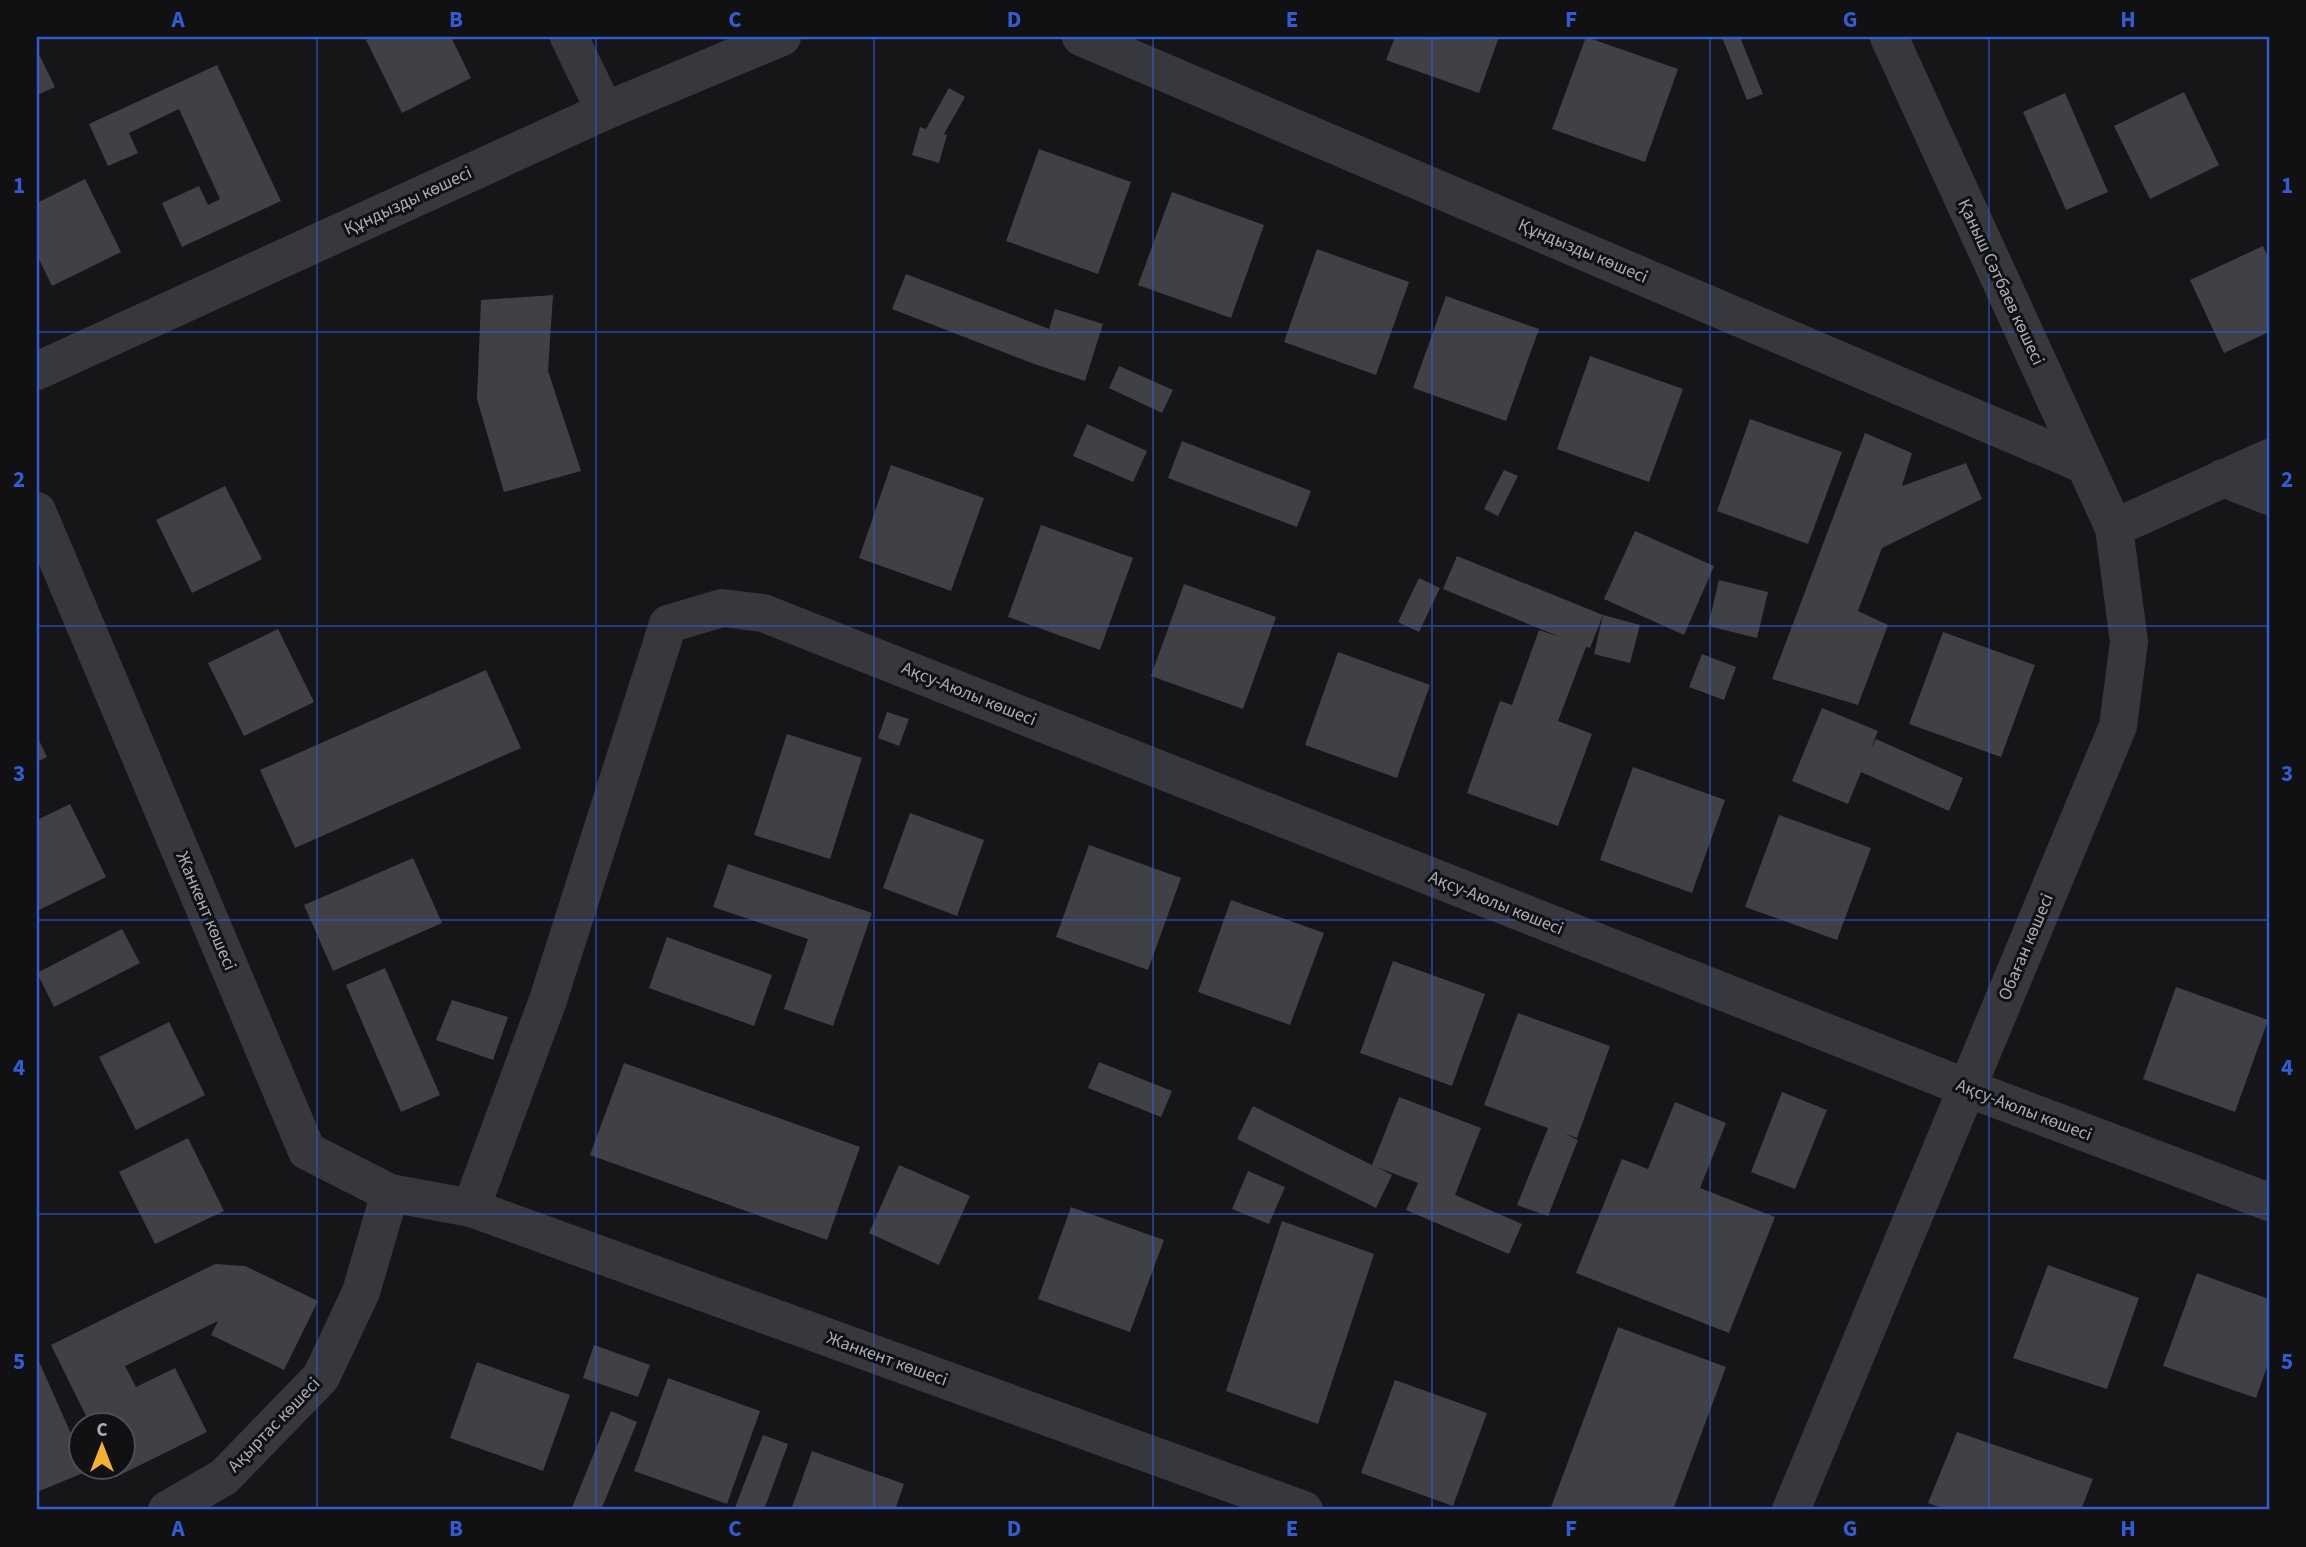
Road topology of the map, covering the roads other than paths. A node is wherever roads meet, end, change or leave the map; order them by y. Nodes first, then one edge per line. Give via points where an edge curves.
1 (569, 37) edge
2 (782, 37) edge
3 (1081, 37) edge
4 (1889, 37) edge
5 (605, 111) junction
6 (37, 371) edge
7 (2269, 458) edge
8 (2085, 466) junction
9 (2223, 478) junction
10 (2269, 496) edge
11 (37, 511) edge
12 (2114, 528) junction
13 (1967, 1088) junction
14 (390, 1193) junction
15 (2269, 1202) edge
16 (471, 1208) junction
17 (224, 1477) junction
18 (167, 1510) edge
19 (204, 1510) edge
20 (1304, 1510) edge
21 (1791, 1510) edge

1 - 5 street
2 - 5 street, Құндызды көшесі
3 - 8 street, Құндызды көшесі
4 - 8 street, Қаныш Сәтбаев көшесі
5 - 6 street, Құндызды көшесі
7 - 9 street
8 - 12 street, Қаныш Сәтбаев көшесі
9 - 10 street
9 - 12 street
11 - 14 street, Жанкент көшесі via 307,1151
12 - 13 street, Обаған көшесі via 2129,642 2118,726
13 - 15 street, Ақсу-Аюлы көшесі
13 - 16 street, Ақсу-Аюлы көшесі via 763,613 722,608 668,624 548,1000
13 - 21 street, Обаған көшесі
14 - 16 street, Жанкент көшесі
14 - 17 street, Ақыртас көшесі via 361,1292 321,1377
16 - 20 street, Жанкент көшесі
17 - 18 street, Ақыртас көшесі
17 - 19 street

